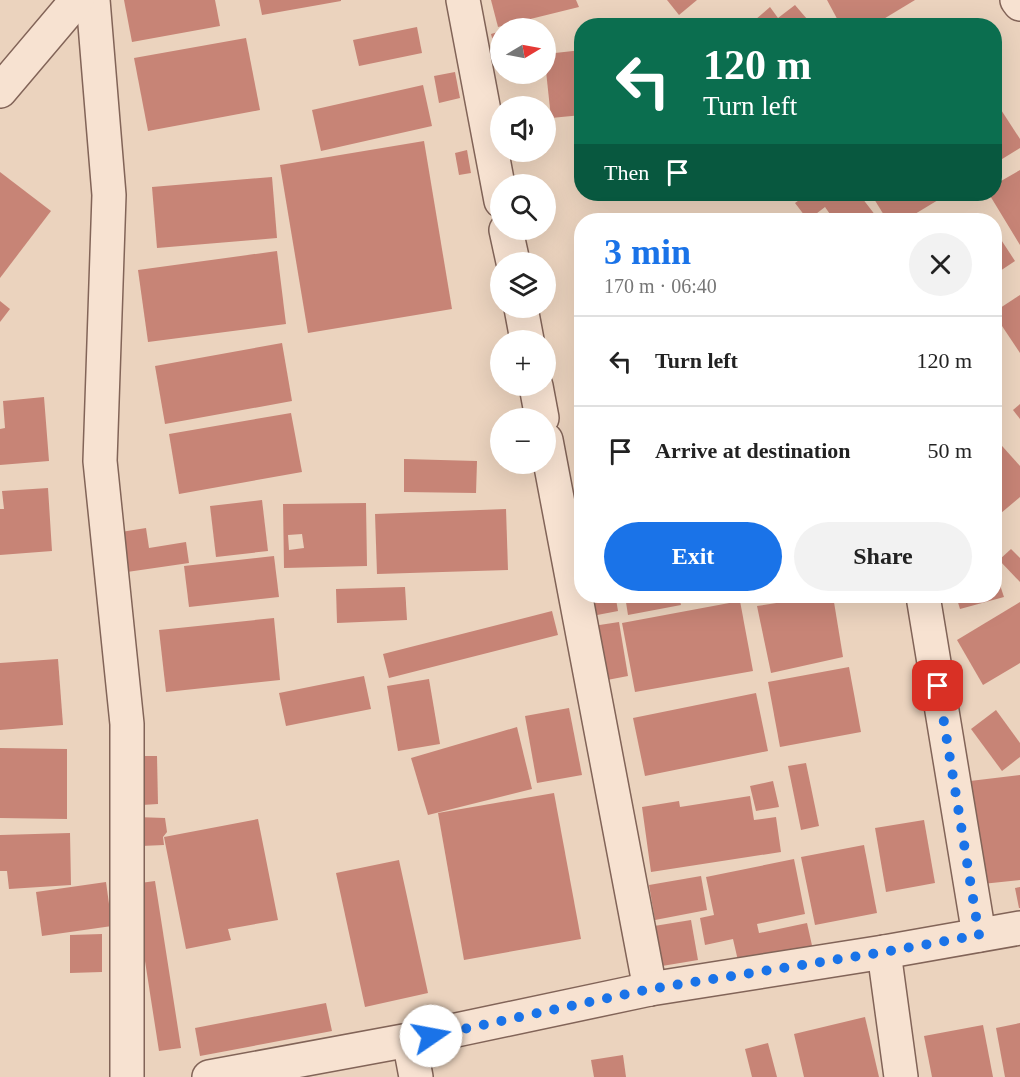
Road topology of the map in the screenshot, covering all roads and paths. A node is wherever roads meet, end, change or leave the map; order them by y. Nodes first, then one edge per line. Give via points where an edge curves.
1 (77, 0) edge
2 (93, 0) edge
3 (463, 0) edge
4 (1017, 0) edge
5 (1020, 4) edge
6 (0, 91) edge
7 (496, 174) edge
8 (552, 474) edge
9 (574, 588) edge
10 (577, 603) edge
11 (924, 603) edge
12 (1020, 928) edge
13 (979, 935) junction
14 (884, 952) junction
15 (650, 989) junction
16 (409, 1040) junction
17 (127, 1077) edge
18 (209, 1077) edge
19 (416, 1077) edge
20 (901, 1077) edge

1 - 6 street
2 - 17 street via 109,195 100,461 127,724
3 - 7 street
4 - 5 street
8 - 9 street
10 - 15 street
11 - 13 street
12 - 13 street
13 - 14 street
14 - 15 street
14 - 20 street
15 - 16 street
16 - 18 street
16 - 19 street

